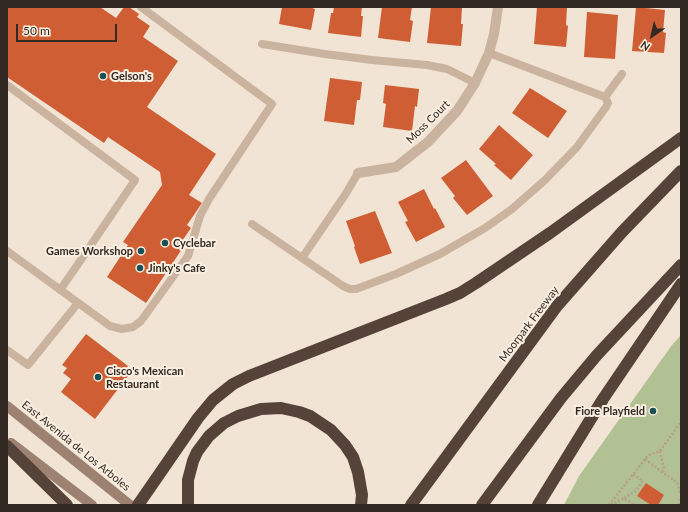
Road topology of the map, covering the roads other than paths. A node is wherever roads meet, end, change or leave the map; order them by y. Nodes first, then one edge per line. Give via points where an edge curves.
1 (141, 7) edge
2 (498, 7) edge
3 (262, 44) dead end
4 (489, 53) junction
5 (622, 74) dead end
6 (475, 83) junction
7 (7, 85) edge
8 (605, 97) junction
9 (681, 138) edge
10 (681, 171) edge
11 (358, 173) joint
12 (252, 224) dead end
13 (7, 250) edge
14 (302, 258) junction
15 (681, 265) edge
16 (681, 284) edge
17 (60, 290) junction
18 (78, 302) junction
19 (7, 350) edge
20 (7, 406) edge
21 (7, 440) edge
22 (7, 446) edge
23 (67, 505) edge
24 (92, 505) edge
25 (130, 505) edge
26 (138, 505) edge
27 (188, 505) edge
28 (361, 505) edge
29 (411, 505) edge
30 (482, 505) edge
31 (538, 505) edge

1 - 18 lane via 272,104 209,199 200,216 188,256 141,321 133,327 122,329 110,326
2 - 4 street, Moss Court
3 - 6 lane via 434,66 463,75
4 - 6 street, Moss Court
4 - 8 lane
5 - 8 lane
6 - 11 street, Moss Court via 457,111 428,142 396,167
7 - 17 lane via 135,180
8 - 14 lane via 608,103 591,130 545,180 485,228 440,254 356,289 350,289
9 - 26 highway via 550,233 460,293 233,384 213,400 198,418
10 - 29 highway, Moorpark Freeway via 622,232 557,306
11 - 14 lane
12 - 14 lane
13 - 17 lane
15 - 30 highway via 597,355
16 - 31 highway via 603,398
17 - 18 lane
18 - 19 lane via 28,365
20 - 25 main road, East Avenida de Los Arboles
21 - 24 main road
22 - 23 highway
27 - 28 highway via 188,480 193,461 209,436 224,423 238,416 261,409 281,408 310,416 331,430 345,445 353,457 358,472

